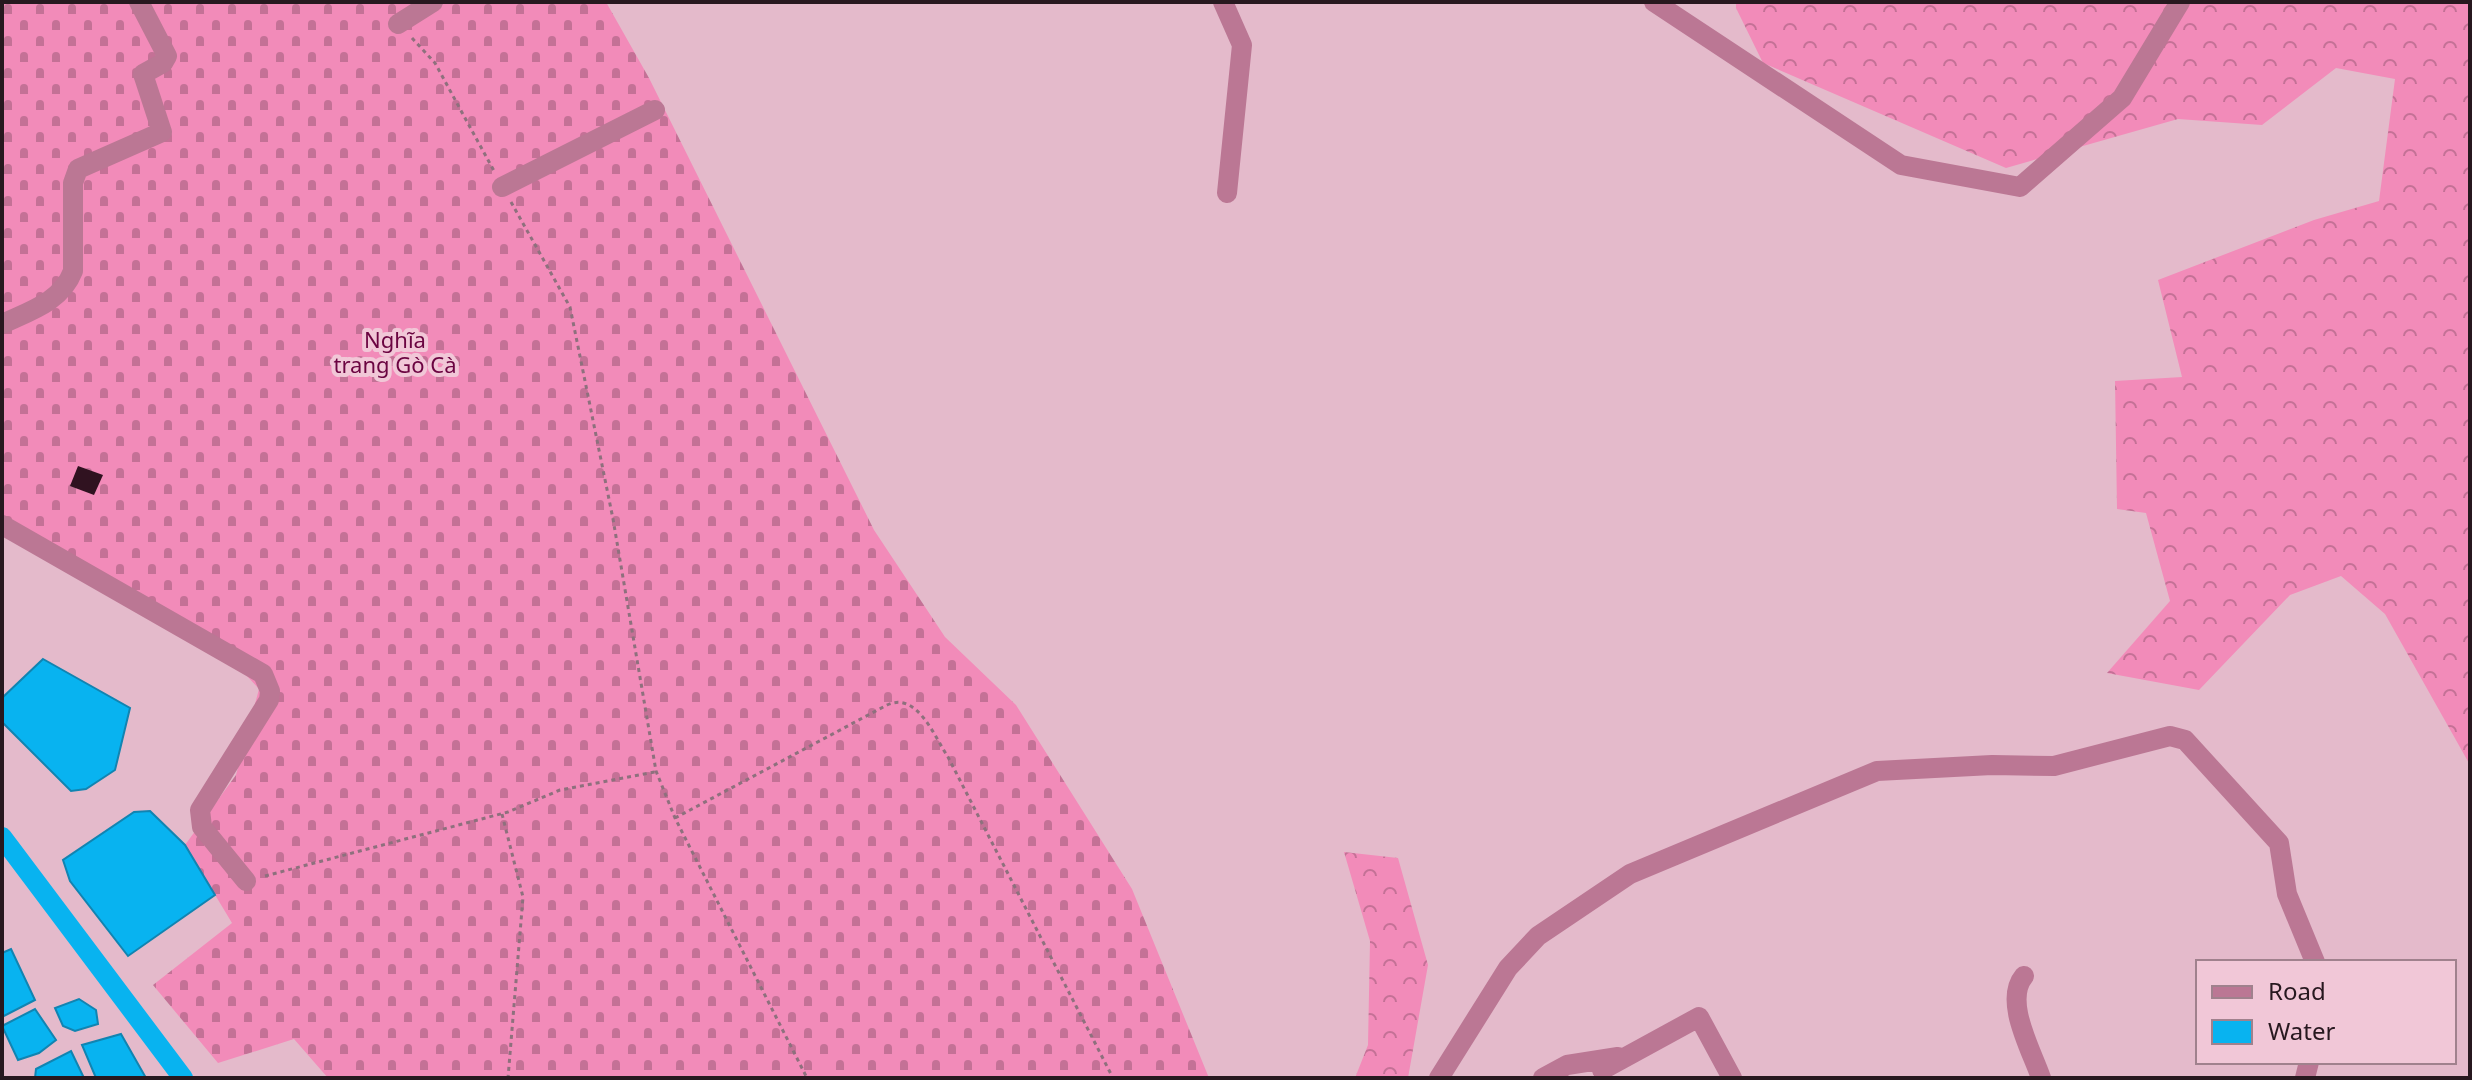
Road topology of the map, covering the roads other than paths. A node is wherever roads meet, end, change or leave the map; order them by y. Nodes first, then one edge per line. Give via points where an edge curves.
1 (139, 2) edge
2 (433, 2) edge
3 (1223, 2) edge
4 (1654, 2) edge
5 (2180, 2) edge
6 (398, 24) road end
7 (655, 110) dead end
8 (502, 187) road end
9 (1227, 193) dead end
10 (2, 324) edge
11 (2, 525) edge
12 (246, 881) road end
13 (2314, 960) edge
14 (2024, 976) dead end
15 (1626, 1056) junction
16 (1602, 1070) dead end
17 (1439, 1078) edge
18 (1543, 1078) edge
19 (1732, 1078) edge
20 (2041, 1078) edge

1 - 10 street via 167,56 143,74 162,132 78,169 73,183 73,271 68,282 48,303
2 - 6 street
3 - 9 street via 1242,45
4 - 5 street via 1901,165 2020,187 2122,98
7 - 8 street
11 - 12 street via 263,674 269,700 200,810 202,827
13 - 17 street via 2287,894 2279,843 2185,740 2170,736 2054,766 1877,771 1630,874 1538,936 1508,968
14 - 20 street via 2018,983 2017,1009
15 - 16 street
15 - 18 street via 1567,1065
15 - 19 street via 1699,1017

